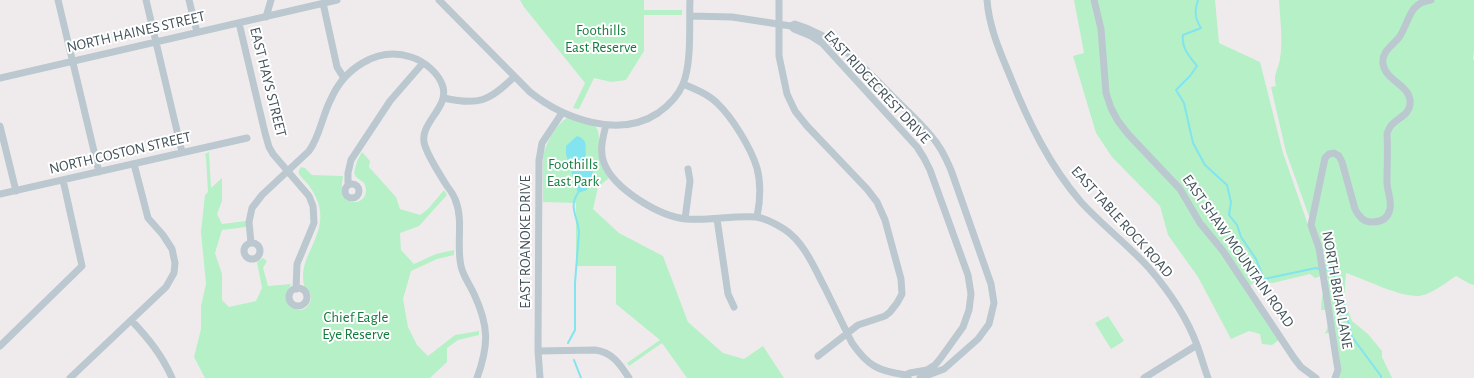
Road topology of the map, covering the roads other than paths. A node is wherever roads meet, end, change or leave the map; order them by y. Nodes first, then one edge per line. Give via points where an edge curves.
1 (58, 0) edge
2 (146, 0) edge
3 (190, 0) edge
4 (271, 0) edge
5 (337, 0) edge
6 (439, 0) edge
7 (690, 0) edge
8 (779, 0) edge
9 (987, 0) edge
10 (1094, 0) edge
11 (1431, 0) edge
12 (323, 4) junction
13 (690, 16) junction
14 (266, 17) junction
15 (239, 23) junction
16 (779, 24) junction
17 (791, 26) junction
18 (197, 32) junction
19 (156, 42) junction
20 (72, 61) junction
21 (422, 63) junction
22 (514, 77) junction
23 (0, 78) edge
24 (344, 78) junction
25 (683, 84) junction
26 (444, 98) junction
27 (562, 113) junction
28 (606, 125) junction
29 (0, 126) edge
30 (246, 138) dead end
31 (182, 152) junction
32 (134, 164) junction
33 (688, 169) dead end
34 (288, 170) junction
35 (99, 172) junction
36 (63, 180) junction
37 (348, 185) dead end
38 (16, 191) junction
39 (0, 194) edge
40 (757, 217) junction
41 (686, 219) junction
42 (717, 219) junction
43 (251, 243) dead end
44 (296, 289) dead end
45 (734, 307) dead end
46 (131, 320) junction
47 (848, 334) junction
48 (1197, 345) junction
49 (0, 346) edge
50 (538, 351) junction
51 (818, 356) dead end
52 (77, 371) junction
53 (907, 377) edge
54 (70, 378) edge
55 (83, 378) edge
56 (172, 378) edge
57 (477, 378) edge
58 (540, 378) edge
59 (629, 378) edge
60 (920, 378) edge
61 (1144, 378) edge
62 (1208, 378) edge
63 (1316, 378) edge
64 (1335, 378) edge

1 - 20 street
2 - 19 street
3 - 18 street
4 - 14 street
5 - 12 street, NORTH HAINES STREET
6 - 22 street
7 - 13 street
8 - 16 street
9 - 48 street, EAST TABLE ROCK ROAD via 996,42 1021,103 1057,171 1080,201 1158,279
10 - 63 street, EAST SHAW MOUNTAIN ROAD via 1101,29 1106,93 1118,121 1180,189 1294,358
11 - 64 street, NORTH BRIAR LANE via 1420,3 1411,12 1400,36 1383,56 1389,77 1405,89 1410,101 1410,108 1387,134 1387,184 1391,204 1386,218 1373,222 1358,216 1339,156 1334,153 1325,158 1311,225 1319,248 1338,370
12 - 14 street, NORTH HAINES STREET
12 - 24 street via 337,68
13 - 16 street, EAST RIDGECREST DRIVE via 732,17
13 - 25 street via 689,57
14 - 15 street, NORTH HAINES STREET
15 - 18 street, NORTH HAINES STREET
15 - 34 street, EAST HAYS STREET via 266,140 273,154
16 - 17 street, EAST RIDGECREST DRIVE
16 - 47 street via 779,56 787,94 807,126 877,202 901,279 902,294 890,312 858,325
17 - 53 street, EAST RIDGECREST DRIVE via 822,44 920,153 930,170 968,275 971,294 963,326 935,365
17 - 60 street, EAST RIDGECREST DRIVE via 795,24 816,31 858,61 933,138 951,170 991,284 994,303 989,324 978,339 944,369
18 - 19 street, NORTH HAINES STREET
19 - 20 street, NORTH HAINES STREET
19 - 31 street
20 - 23 street, NORTH HAINES STREET
20 - 35 street
21 - 24 street via 404,55 383,55 364,62
21 - 26 street via 440,81
21 - 37 street via 390,101 351,160
22 - 26 street via 498,92 481,101
22 - 27 street via 541,101
24 - 34 street via 331,98 309,152
25 - 28 street via 670,104 651,117 639,123
25 - 40 street via 716,102 740,132 757,168 760,188
26 - 57 street via 426,127 424,143 455,198 459,213 461,268 482,310 487,341
27 - 28 street
27 - 50 street, EAST ROANOKE DRIVE via 542,143 538,160
28 - 41 street via 602,152 611,175 650,206
29 - 38 street
30 - 31 street, NORTH COSTON STREET
31 - 32 street, NORTH COSTON STREET
32 - 35 street, NORTH COSTON STREET
32 - 46 street via 148,218 172,249 174,273 166,287
33 - 41 street
34 - 43 street via 252,208 249,222
34 - 44 street, EAST HAYS STREET via 309,196 314,216 312,230 297,264
35 - 36 street, NORTH COSTON STREET
36 - 38 street, NORTH COSTON STREET
36 - 49 street via 82,266
38 - 39 street, NORTH COSTON STREET
40 - 42 street
40 - 47 street via 786,230 798,242 809,257
41 - 42 street
42 - 45 street via 728,294
46 - 52 street
46 - 56 street via 157,350
47 - 51 street
47 - 53 street via 873,365 887,373
48 - 61 street
48 - 62 street, EAST TABLE ROCK ROAD
50 - 58 street, EAST ROANOKE DRIVE
50 - 59 street via 604,352 616,359
52 - 54 street
52 - 55 street

